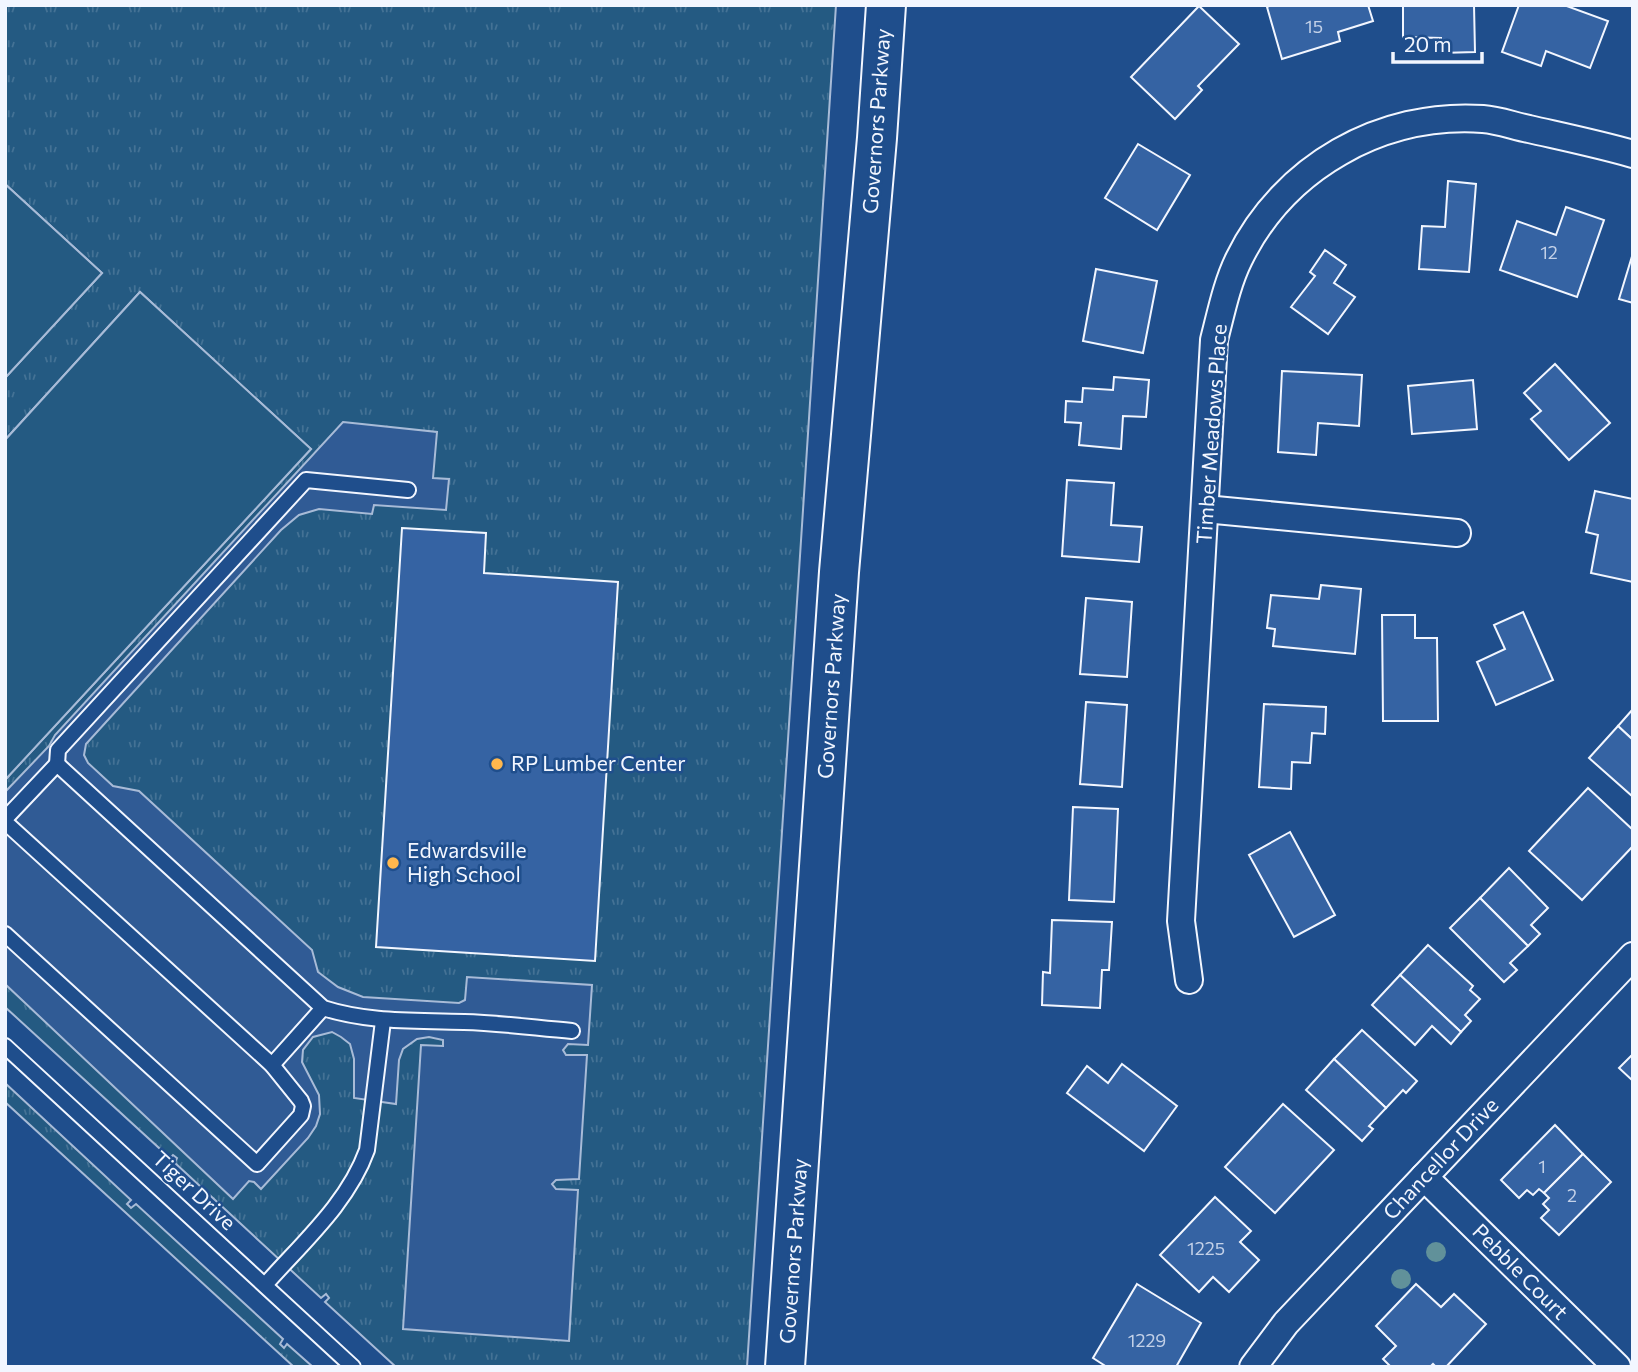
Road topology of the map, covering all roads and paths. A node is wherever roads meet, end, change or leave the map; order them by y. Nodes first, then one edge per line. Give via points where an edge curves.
1 (886, 5) edge
2 (1633, 154) edge
3 (408, 490) dead end
4 (1205, 509) junction
5 (1457, 533) dead end
6 (57, 764) junction
7 (5, 820) edge
8 (5, 934) edge
9 (1633, 956) edge
10 (1189, 980) dead end
11 (324, 1008) junction
12 (383, 1021) junction
13 (572, 1031) dead end
14 (5, 1046) edge
15 (272, 1065) junction
16 (1423, 1177) junction
17 (265, 1285) junction
18 (354, 1367) edge
19 (785, 1367) edge
20 (1253, 1367) edge
21 (1617, 1367) edge

1 - 19 main road, Governors Parkway via 839,572
2 - 4 street, Timber Meadows Place via 1485,119 1450,119 1381,132 1336,152 1296,182 1252,236 1238,261 1220,316 1214,340
3 - 6 lane via 306,480 58,750
4 - 5 street
4 - 10 street, Timber Meadows Place via 1181,921
6 - 7 lane
6 - 11 lane
7 - 15 lane
8 - 15 lane via 257,1164 302,1111 301,1101
9 - 16 street, Chancellor Drive
11 - 12 lane
11 - 15 lane
12 - 13 lane
12 - 17 lane via 367,1150 360,1170 335,1207
14 - 17 lane, Tiger Drive
16 - 20 street, Chancellor Drive via 1286,1323
16 - 21 street, Pebble Court
17 - 18 lane, Tiger Drive

